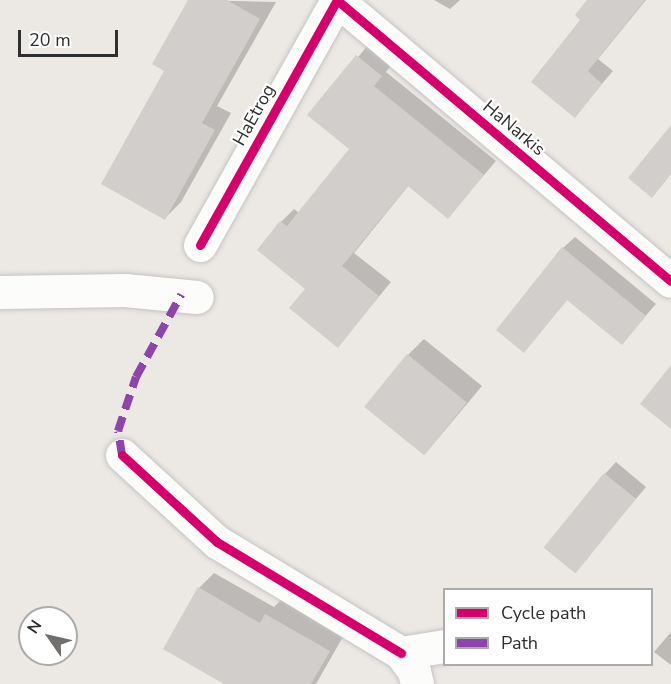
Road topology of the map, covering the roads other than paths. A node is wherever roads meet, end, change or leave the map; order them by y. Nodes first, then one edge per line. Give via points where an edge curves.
1 (337, 0) edge
2 (200, 245) dead end
3 (671, 281) edge
4 (0, 292) edge
5 (197, 297) dead end
6 (122, 455) dead end
7 (443, 646) edge
8 (401, 652) junction
9 (417, 684) edge

1 - 2 street, HaEtrog
1 - 3 street, HaNarkis
4 - 5 street via 125,290
6 - 8 street via 218,542
7 - 8 street
8 - 9 street via 414,671

